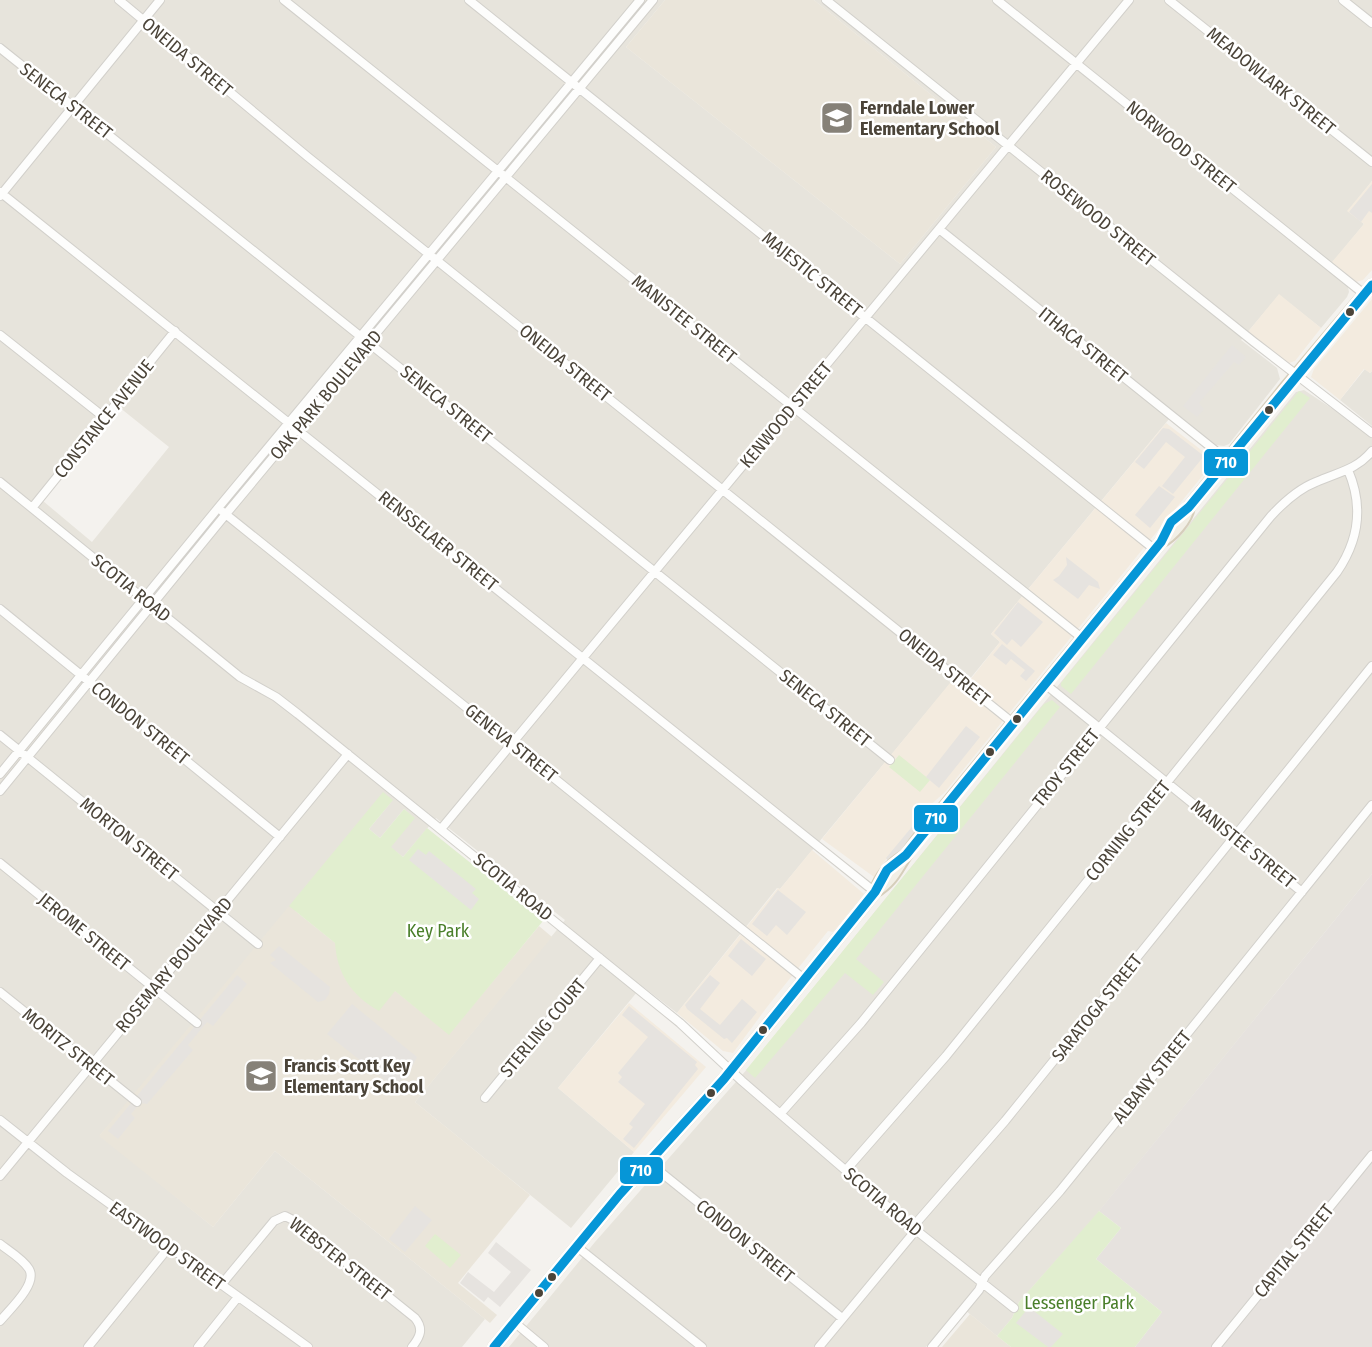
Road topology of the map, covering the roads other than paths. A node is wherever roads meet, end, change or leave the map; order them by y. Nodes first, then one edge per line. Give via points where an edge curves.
1 (119, 0) edge
2 (160, 0) edge
3 (284, 0) edge
4 (468, 0) edge
5 (640, 0) edge
6 (653, 0) edge
7 (826, 0) edge
8 (998, 0) edge
9 (1129, 0) edge
10 (1169, 0) edge
11 (1343, 0) edge
12 (143, 20) junction
13 (1372, 23) edge
14 (0, 48) edge
15 (1076, 63) junction
16 (572, 82) junction
17 (580, 88) junction
18 (73, 107) junction
19 (1008, 146) junction
20 (1372, 162) edge
21 (499, 170) junction
22 (507, 177) junction
23 (1, 194) edge
24 (939, 230) junction
25 (430, 254) junction
26 (438, 260) junction
27 (1372, 285) edge
28 (1364, 294) junction
29 (866, 318) junction
30 (175, 331) junction
31 (0, 334) edge
32 (362, 336) junction
33 (369, 342) junction
34 (1296, 375) junction
35 (793, 406) junction
36 (105, 418) junction
37 (290, 422) junction
38 (298, 428) junction
39 (1372, 433) edge
40 (1372, 451) edge
41 (1227, 460) junction
42 (1348, 470) junction
43 (0, 482) edge
44 (723, 490) junction
45 (32, 507) junction
46 (218, 507) junction
47 (226, 514) junction
48 (1158, 545) junction
49 (655, 572) junction
50 (144, 598) junction
51 (152, 605) junction
52 (0, 609) edge
53 (1082, 638) junction
54 (584, 658) junction
55 (1372, 666) edge
56 (81, 675) junction
57 (89, 682) junction
58 (1045, 684) junction
59 (1013, 723) junction
60 (1099, 728) junction
61 (0, 735) edge
62 (512, 744) junction
63 (19, 750) junction
64 (348, 754) junction
65 (28, 757) junction
66 (890, 760) dead end
67 (0, 774) edge
68 (1167, 783) junction
69 (0, 791) edge
70 (1372, 805) edge
71 (441, 829) junction
72 (280, 837) junction
73 (1234, 837) junction
74 (0, 863) edge
75 (875, 892) junction
76 (1302, 892) junction
77 (218, 911) junction
78 (258, 944) dead end
79 (600, 958) junction
80 (804, 979) junction
81 (154, 989) junction
82 (0, 992) edge
83 (196, 1023) dead end
84 (90, 1066) junction
85 (731, 1070) junction
86 (485, 1098) dead end
87 (137, 1102) dead end
88 (781, 1113) junction
89 (0, 1120) edge
90 (28, 1142) junction
91 (1372, 1155) edge
92 (648, 1162) junction
93 (846, 1170) junction
94 (0, 1176) edge
95 (914, 1228) junction
96 (0, 1244) edge
97 (576, 1246) junction
98 (170, 1247) junction
99 (982, 1283) junction
100 (222, 1285) junction
101 (238, 1297) junction
102 (1014, 1308) dead end
103 (842, 1318) junction
104 (0, 1321) edge
105 (514, 1322) junction
106 (88, 1347) edge
107 (198, 1347) edge
108 (308, 1347) edge
109 (412, 1347) edge
110 (494, 1347) edge
111 (544, 1347) edge
112 (702, 1347) edge
113 (819, 1347) edge
114 (932, 1347) edge
115 (1216, 1347) edge

1 - 12 street, ONEIDA STREET
2 - 12 street
3 - 21 street, MANISTEE STREET
4 - 16 street, MAJESTIC STREET
5 - 16 street, OAK PARK BOULEVARD
6 - 17 street, OAK PARK BOULEVARD
7 - 19 street, ROSEWOOD STREET
8 - 15 street, NORWOOD STREET
9 - 15 street, KENWOOD STREET
10 - 20 street, MEADOWLARK STREET
11 - 13 street
12 - 18 street
12 - 25 street, ONEIDA STREET
14 - 18 street, SENECA STREET
15 - 19 street, KENWOOD STREET
15 - 28 street, NORWOOD STREET
16 - 17 street, MAJESTIC STREET
16 - 21 street, OAK PARK BOULEVARD
17 - 22 street, OAK PARK BOULEVARD
17 - 29 street, MAJESTIC STREET
18 - 23 street
18 - 32 street, SENECA STREET
19 - 24 street, KENWOOD STREET
19 - 34 street, ROSEWOOD STREET
21 - 22 street, MANISTEE STREET
21 - 25 street, OAK PARK BOULEVARD
22 - 26 street, OAK PARK BOULEVARD
22 - 35 street, MANISTEE STREET
23 - 30 street, RENSSELAER STREET
24 - 29 street, KENWOOD STREET
24 - 41 street, ITHACA STREET
25 - 26 street, ONEIDA STREET
25 - 32 street, OAK PARK BOULEVARD
26 - 33 street, OAK PARK BOULEVARD
26 - 44 street, ONEIDA STREET
27 - 28 main road
28 - 34 main road
29 - 35 street, KENWOOD STREET
29 - 48 street, MAJESTIC STREET
30 - 36 street, CONSTANCE AVENUE
30 - 37 street, RENSSELAER STREET
31 - 36 street
32 - 33 street, SENECA STREET
32 - 37 street, OAK PARK BOULEVARD
33 - 38 street, OAK PARK BOULEVARD
33 - 49 street, SENECA STREET
34 - 39 street, ROSEWOOD STREET
34 - 41 main road
35 - 44 street, KENWOOD STREET
35 - 53 street, MANISTEE STREET
36 - 45 street, CONSTANCE AVENUE
37 - 38 street, RENSSELAER STREET
37 - 46 street, OAK PARK BOULEVARD
38 - 47 street, OAK PARK BOULEVARD
38 - 54 street, RENSSELAER STREET
40 - 42 street, TROY STREET
41 - 48 main road via 1189,507 1177,515
42 - 60 street, TROY STREET via 1300,490 1271,516
42 - 68 street, CORNING STREET via 1358,513 1346,558
43 - 45 street, SCOTIA ROAD
44 - 49 street, KENWOOD STREET
44 - 59 street, ONEIDA STREET
45 - 50 street, SCOTIA ROAD
46 - 47 street, GENEVA STREET
46 - 50 street, OAK PARK BOULEVARD
47 - 51 street, OAK PARK BOULEVARD
47 - 62 street, GENEVA STREET
48 - 53 main road
49 - 54 street, KENWOOD STREET
49 - 66 street, SENECA STREET
50 - 51 street, SCOTIA ROAD
50 - 56 street, OAK PARK BOULEVARD
51 - 57 street, OAK PARK BOULEVARD
51 - 64 street, SCOTIA ROAD via 240,676 282,700
52 - 56 street, CONDON STREET
53 - 58 main road
54 - 62 street, KENWOOD STREET
54 - 75 street, RENSSELAER STREET
55 - 73 street, SARATOGA STREET
56 - 57 street, CONDON STREET
56 - 63 street, OAK PARK BOULEVARD
57 - 65 street, OAK PARK BOULEVARD
57 - 72 street, CONDON STREET
58 - 59 main road
58 - 60 street, MANISTEE STREET
59 - 75 main road via 906,855 889,868
60 - 68 street, MANISTEE STREET
60 - 88 street, TROY STREET via 861,1023
61 - 63 street, MORTON STREET
62 - 71 street, KENWOOD STREET
62 - 80 street, GENEVA STREET
63 - 65 street, MORTON STREET
63 - 67 street, OAK PARK BOULEVARD
64 - 71 street, SCOTIA ROAD
64 - 72 street, ROSEMARY BOULEVARD
65 - 69 street, OAK PARK BOULEVARD
65 - 77 street, MORTON STREET
68 - 73 street, MANISTEE STREET
68 - 93 street, CORNING STREET via 946,1056
70 - 76 street, ALBANY STREET
71 - 79 street, SCOTIA ROAD
72 - 77 street, ROSEMARY BOULEVARD
73 - 76 street, MANISTEE STREET
73 - 95 street, SARATOGA STREET
74 - 81 street, JEROME STREET
75 - 80 main road
76 - 99 street, ALBANY STREET
77 - 78 street, MORTON STREET
77 - 81 street, ROSEMARY BOULEVARD
79 - 85 street, SCOTIA ROAD
79 - 86 street, STERLING COURT
80 - 85 main road
81 - 83 street, JEROME STREET
81 - 84 street, ROSEMARY BOULEVARD
82 - 84 street, MORITZ STREET
84 - 87 street, MORITZ STREET
84 - 90 street, ROSEMARY BOULEVARD
85 - 88 street, SCOTIA ROAD
85 - 92 main road
88 - 93 street, SCOTIA ROAD
89 - 90 street, EASTWOOD STREET
90 - 94 street, ROSEMARY BOULEVARD
90 - 98 street, EASTWOOD STREET
91 - 115 street, CAPITAL STREET
92 - 97 main road
92 - 103 street, CONDON STREET
93 - 95 street, SCOTIA ROAD
95 - 99 street, SCOTIA ROAD
95 - 103 street, SARATOGA STREET
96 - 104 street via 26,1265 31,1275 30,1284
97 - 105 main road
97 - 112 street
98 - 100 street, EASTWOOD STREET
98 - 106 street
99 - 102 street, SCOTIA ROAD
99 - 114 street, ALBANY STREET
100 - 101 street, EASTWOOD STREET
100 - 109 street, WEBSTER STREET via 274,1221 285,1216 415,1318 421,1331
101 - 107 street
101 - 108 street, EASTWOOD STREET
103 - 113 street, SARATOGA STREET
105 - 110 main road
105 - 111 street

